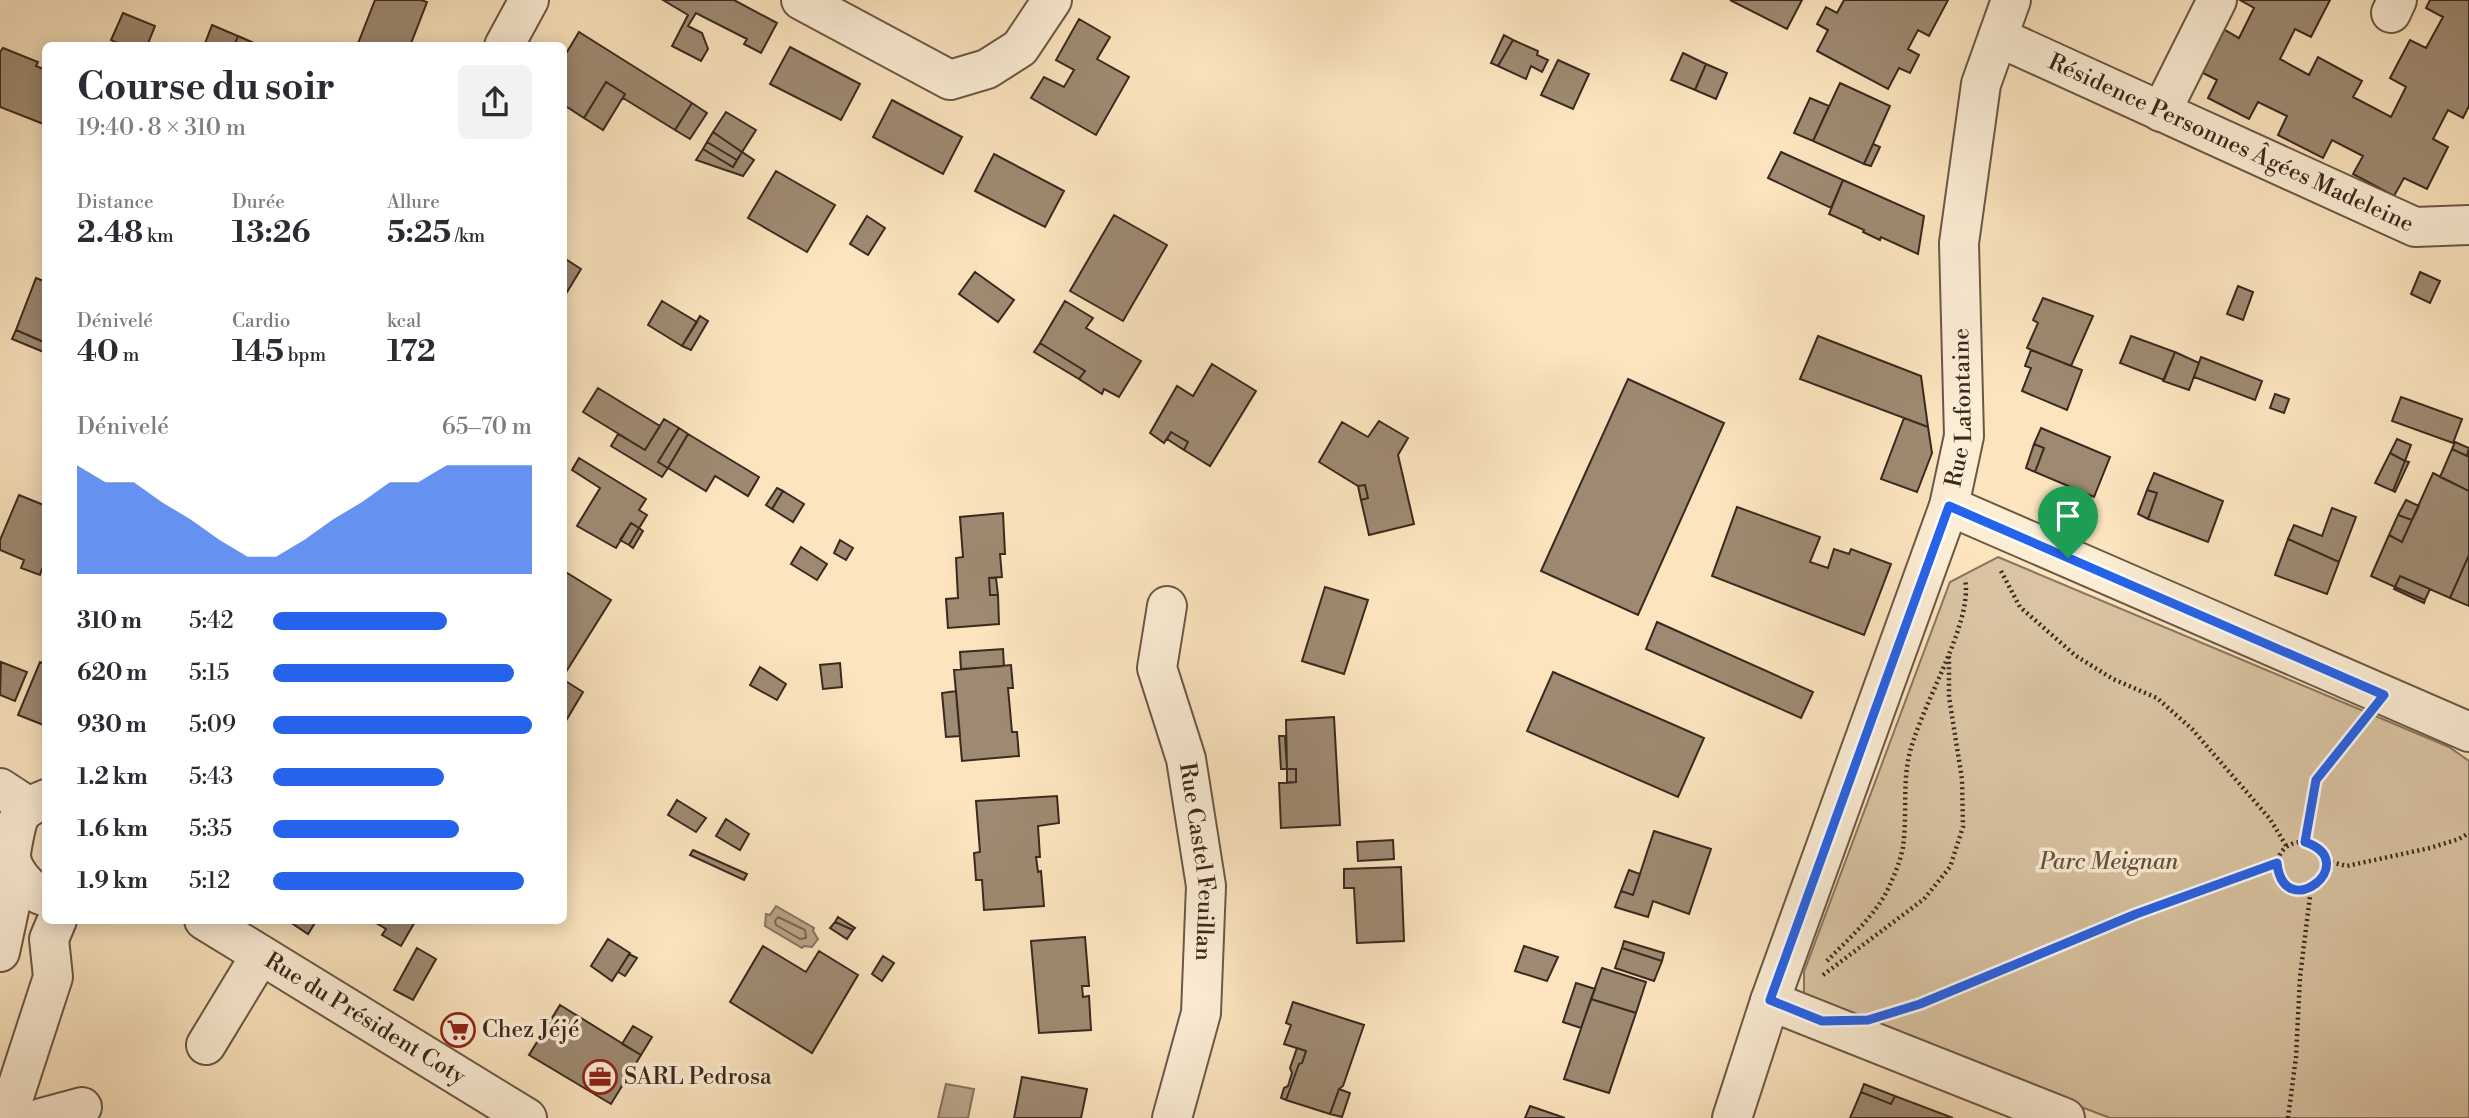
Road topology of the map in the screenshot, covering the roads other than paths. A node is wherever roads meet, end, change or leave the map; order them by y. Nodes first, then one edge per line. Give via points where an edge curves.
1 (529, 0) edge
2 (801, 0) edge
3 (1052, 0) edge
4 (2011, 0) edge
5 (2217, 0) edge
6 (853, 12) edge
7 (1998, 37) junction
8 (506, 42) edge
9 (2161, 112) junction
10 (2469, 225) edge
11 (1949, 506) junction
12 (1167, 606) dead end
13 (2469, 732) edge
14 (25, 798) edge
15 (17, 873) junction
16 (42, 896) edge
17 (55, 924) edge
18 (210, 924) edge
19 (0, 951) edge
20 (260, 956) junction
21 (1770, 1000) junction
22 (206, 1045) dead end
23 (82, 1107) dead end
24 (8, 1118) edge
25 (41, 1118) edge
26 (527, 1118) edge
27 (1172, 1118) edge
28 (1732, 1118) edge
29 (2065, 1118) edge

1 - 8 street
2 - 6 street
3 - 6 street via 1020,48 988,69 950,80
4 - 7 street, Rue Lafontaine
5 - 9 street
7 - 9 street, Résidence Personnes Âgées Madeleine
7 - 11 street, Rue Lafontaine via 1981,84 1959,243 1964,436
9 - 10 street, Résidence Personnes Âgées Madeleine via 2415,227
11 - 13 street
11 - 21 street, Rue Lafontaine
12 - 27 street, Rue Castel Feuillan via 1157,668 1186,759 1206,886 1201,1013
14 - 15 street via 11,856
15 - 16 street
15 - 19 street
17 - 24 street via 49,939 53,977
18 - 20 street, Rue du Président Coty
20 - 22 street
20 - 26 street, Rue du Président Coty
21 - 28 street, Rue Lafontaine
21 - 29 street
23 - 25 street

